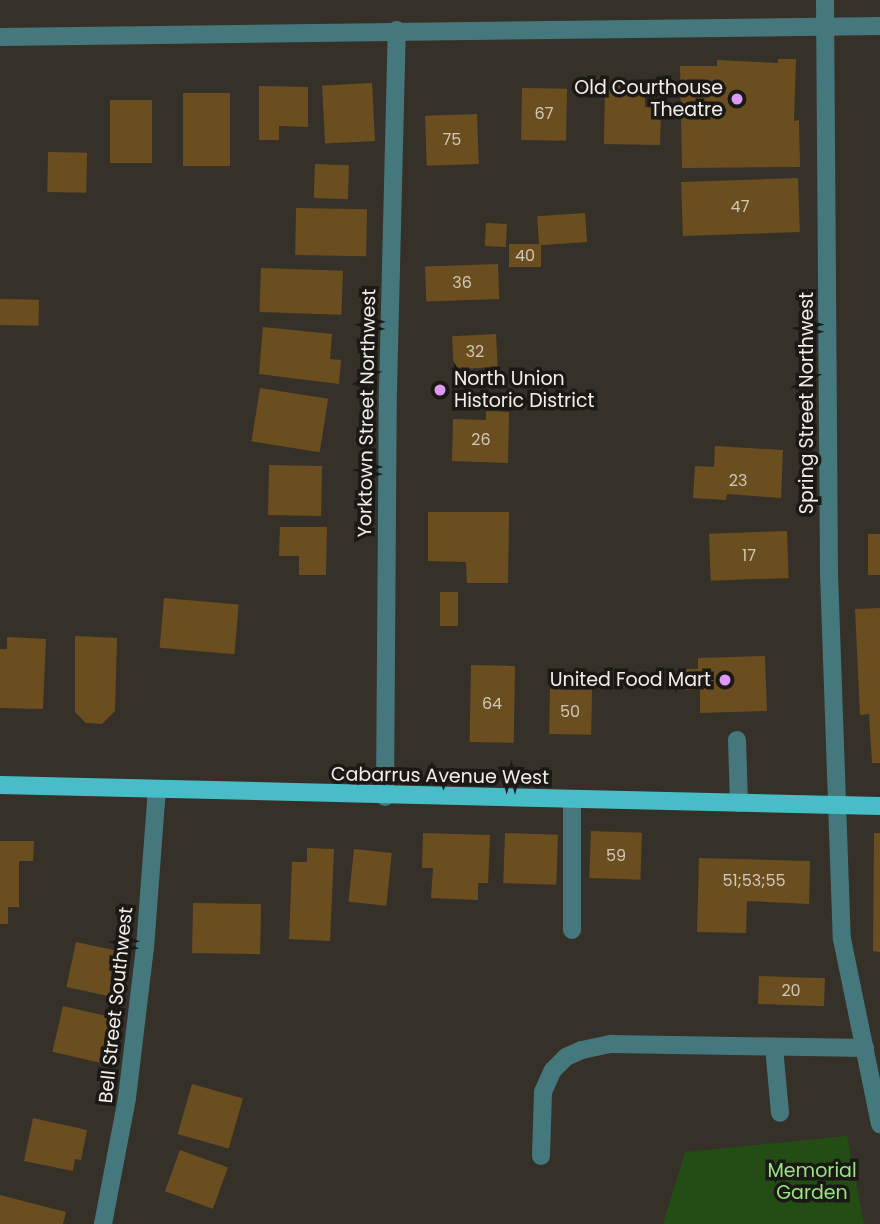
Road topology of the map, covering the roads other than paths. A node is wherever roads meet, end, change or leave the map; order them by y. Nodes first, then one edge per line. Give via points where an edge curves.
1 (825, 0) edge
2 (825, 26) junction
3 (880, 26) edge
4 (397, 30) junction
5 (0, 37) edge
6 (737, 740) dead end
7 (0, 785) edge
8 (157, 789) junction
9 (385, 797) junction
10 (572, 800) junction
11 (739, 803) junction
12 (836, 805) junction
13 (880, 806) edge
14 (572, 930) dead end
15 (774, 1047) junction
16 (864, 1048) junction
17 (876, 1080) edge
18 (780, 1113) dead end
19 (880, 1124) edge
20 (541, 1156) dead end
21 (103, 1224) edge

1 - 2 street, Spring Street Northwest
2 - 3 street
2 - 4 street
2 - 12 street, Spring Street Northwest
4 - 5 street
4 - 9 street, Yorktown Street Northwest
6 - 11 street
7 - 8 main road, Cabarrus Avenue West
8 - 9 main road, Cabarrus Avenue West
8 - 21 street, Bell Street Southwest via 127,1098
9 - 10 main road, Cabarrus Avenue West
10 - 11 main road, Cabarrus Avenue West
10 - 14 street
11 - 12 main road, Cabarrus Avenue West
12 - 13 main road, Cabarrus Avenue West
12 - 16 street, Spring Street Northwest via 842,939
15 - 16 street
15 - 18 street
15 - 20 street via 611,1044 566,1057 543,1091
16 - 17 street, Spring Street Northwest
17 - 19 street, Spring Street Northwest

